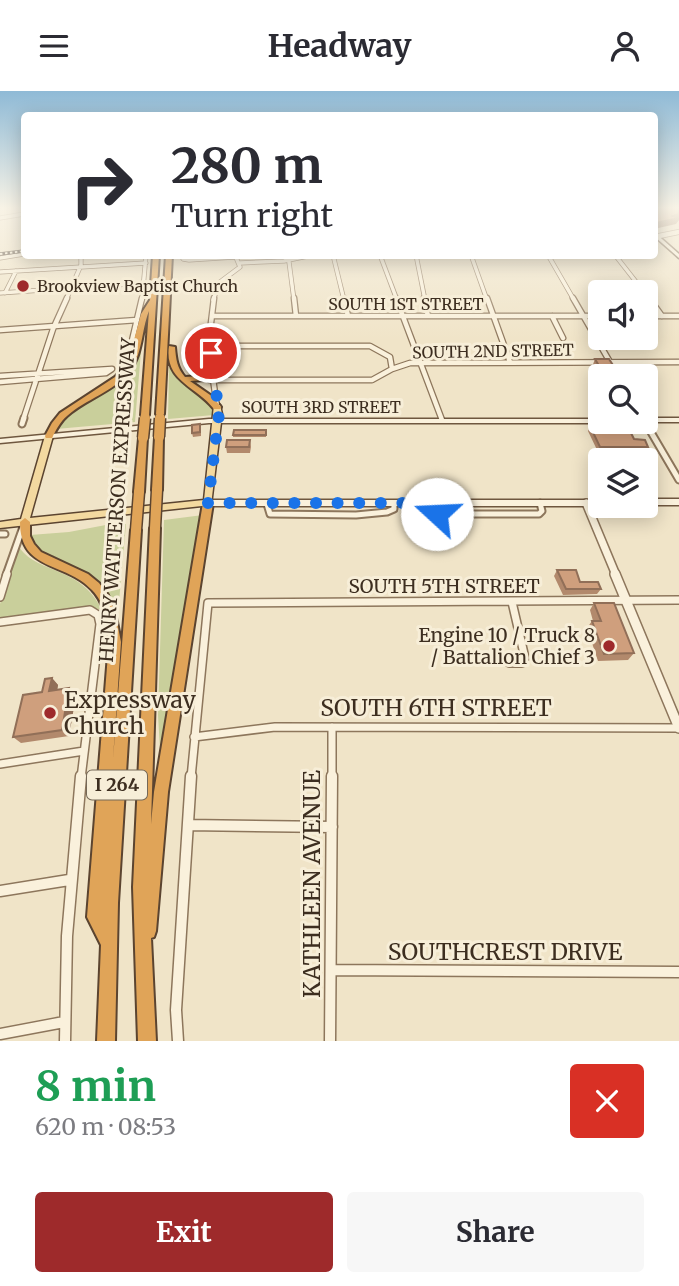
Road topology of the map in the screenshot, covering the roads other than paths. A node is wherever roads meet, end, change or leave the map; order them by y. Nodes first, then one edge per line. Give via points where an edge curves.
1 (21, 254) edge
2 (0, 258) edge
3 (80, 259) edge
4 (146, 259) edge
5 (156, 259) edge
6 (169, 259) edge
7 (237, 259) edge
8 (294, 259) edge
9 (334, 259) edge
10 (381, 259) edge
11 (417, 259) edge
12 (472, 259) edge
13 (550, 259) edge
14 (618, 259) edge
15 (289, 260) junction
16 (146, 263) junction
17 (240, 263) junction
18 (79, 267) junction
19 (16, 271) junction
20 (0, 272) edge
21 (167, 280) junction
22 (635, 280) edge
23 (144, 283) junction
24 (69, 289) junction
25 (2, 293) edge
26 (154, 299) junction
27 (658, 310) edge
28 (212, 316) junction
29 (296, 316) junction
30 (348, 316) junction
31 (402, 316) junction
32 (428, 316) junction
33 (493, 316) junction
34 (552, 316) junction
35 (583, 316) junction
36 (588, 316) edge
37 (658, 316) edge
38 (663, 316) junction
39 (679, 316) edge
40 (137, 320) junction
41 (55, 326) junction
42 (0, 330) edge
43 (563, 338) dead end
44 (210, 346) junction
45 (130, 349) dead end
46 (388, 355) junction
47 (510, 362) junction
48 (610, 362) junction
49 (679, 362) edge
50 (208, 363) junction
51 (410, 363) junction
52 (420, 363) junction
53 (391, 369) junction
54 (0, 376) edge
55 (39, 376) junction
56 (181, 378) junction
57 (213, 378) junction
58 (0, 382) edge
59 (217, 407) junction
60 (442, 420) junction
61 (679, 420) edge
62 (218, 421) junction
63 (588, 421) edge
64 (658, 421) edge
65 (22, 424) dead end
66 (652, 434) edge
67 (49, 436) junction
68 (0, 441) edge
69 (679, 480) edge
70 (658, 502) edge
71 (679, 502) edge
72 (208, 503) junction
73 (540, 503) joint
74 (586, 503) joint
75 (25, 522) junction
76 (2, 531) edge
77 (0, 597) edge
78 (679, 600) edge
79 (627, 601) junction
80 (512, 602) junction
81 (0, 622) edge
82 (509, 663) dead end
83 (332, 727) junction
84 (679, 728) edge
85 (194, 737) junction
86 (84, 751) junction
87 (0, 764) edge
88 (188, 825) junction
89 (331, 827) junction
90 (69, 880) junction
91 (0, 891) edge
92 (109, 943) junction
93 (144, 958) junction
94 (331, 970) junction
95 (679, 972) edge
96 (64, 1022) junction
97 (0, 1034) edge
98 (65, 1041) edge
99 (106, 1041) edge
100 (147, 1041) edge
101 (178, 1041) edge
102 (330, 1041) edge

1 - 2 street
3 - 18 street
4 - 16 street
5 - 26 highway, HENRY WATTERSON EXPRESSWAY / I 264
6 - 21 highway, HENRY WATTERSON EXPRESSWAY / I 264
7 - 17 street
8 - 15 street
9 - 30 street
10 - 31 street
11 - 32 street
12 - 33 street
13 - 35 street
14 - 22 street
15 - 17 street
15 - 29 street
16 - 18 street
16 - 23 street
17 - 28 street via 217,286
18 - 19 street
18 - 24 street
19 - 20 street
19 - 25 street
21 - 56 highway via 171,358
21 - 93 highway, HENRY WATTERSON EXPRESSWAY / I 264, bridge via 141,887
23 - 24 street
23 - 40 street
24 - 25 street
24 - 41 street
26 - 67 highway via 146,306 129,366 112,384 62,416
26 - 92 highway, HENRY WATTERSON EXPRESSWAY / I 264, bridge via 119,748
27 - 38 street
28 - 29 street, SOUTH 1ST STREET
28 - 44 street
29 - 30 street, SOUTH 1ST STREET
30 - 31 street, SOUTH 1ST STREET
31 - 32 street, SOUTH 1ST STREET
31 - 52 street
32 - 33 street, SOUTH 1ST STREET
33 - 34 street, SOUTH 1ST STREET
33 - 47 street
34 - 35 street, SOUTH 1ST STREET
34 - 43 street
35 - 36 street, SOUTH 1ST STREET
35 - 48 street
37 - 38 street
38 - 39 street
40 - 41 street
40 - 45 street
41 - 42 street
41 - 55 street
44 - 46 street via 362,346
44 - 50 street
44 - 57 street
46 - 51 street
46 - 53 street, SOUTH 2ND STREET
47 - 48 street, SOUTH 2ND STREET
47 - 52 street, SOUTH 2ND STREET
48 - 49 street, SOUTH 2ND STREET
50 - 56 highway via 202,378
50 - 57 street via 210,380
51 - 52 street, SOUTH 2ND STREET
51 - 53 street, SOUTH 2ND STREET
52 - 60 street
53 - 57 street, SOUTH 2ND STREET via 372,380
54 - 55 street
55 - 55 street via 106,373 113,369
55 - 58 street
55 - 65 street
56 - 59 highway
57 - 59 street
59 - 62 main road
60 - 62 main road, SOUTH 3RD STREET
60 - 63 main road, SOUTH 3RD STREET
61 - 64 main road
62 - 67 main road, SOUTH 3RD STREET
62 - 72 main road
66 - 69 street
67 - 68 main road, SOUTH 3RD STREET
67 - 75 main road
70 - 71 main road
72 - 73 main road
72 - 75 main road
72 - 93 highway via 161,792
73 - 74 main road
74 - 79 street
75 - 76 main road
75 - 77 street
75 - 92 highway via 27,547 84,576 101,594 112,619 115,642 95,917
78 - 79 street, SOUTH 5TH STREET
79 - 80 street, SOUTH 5TH STREET
79 - 84 street
80 - 82 street via 525,658 522,663
80 - 85 street, SOUTH 5TH STREET via 208,603
81 - 86 street via 90,610 98,615
83 - 84 street, SOUTH 6TH STREET
83 - 85 street, SOUTH 6TH STREET via 246,729
83 - 89 street, KATHLEEN AVENUE
85 - 88 street
86 - 87 street
86 - 90 street
88 - 89 street
88 - 101 street
89 - 94 street, KATHLEEN AVENUE
90 - 91 street
90 - 96 street
92 - 99 highway, HENRY WATTERSON EXPRESSWAY / I 264
93 - 100 highway, HENRY WATTERSON EXPRESSWAY / I 264
94 - 95 street, SOUTHCREST DRIVE
94 - 102 street, KATHLEEN AVENUE
96 - 97 street
96 - 98 street

